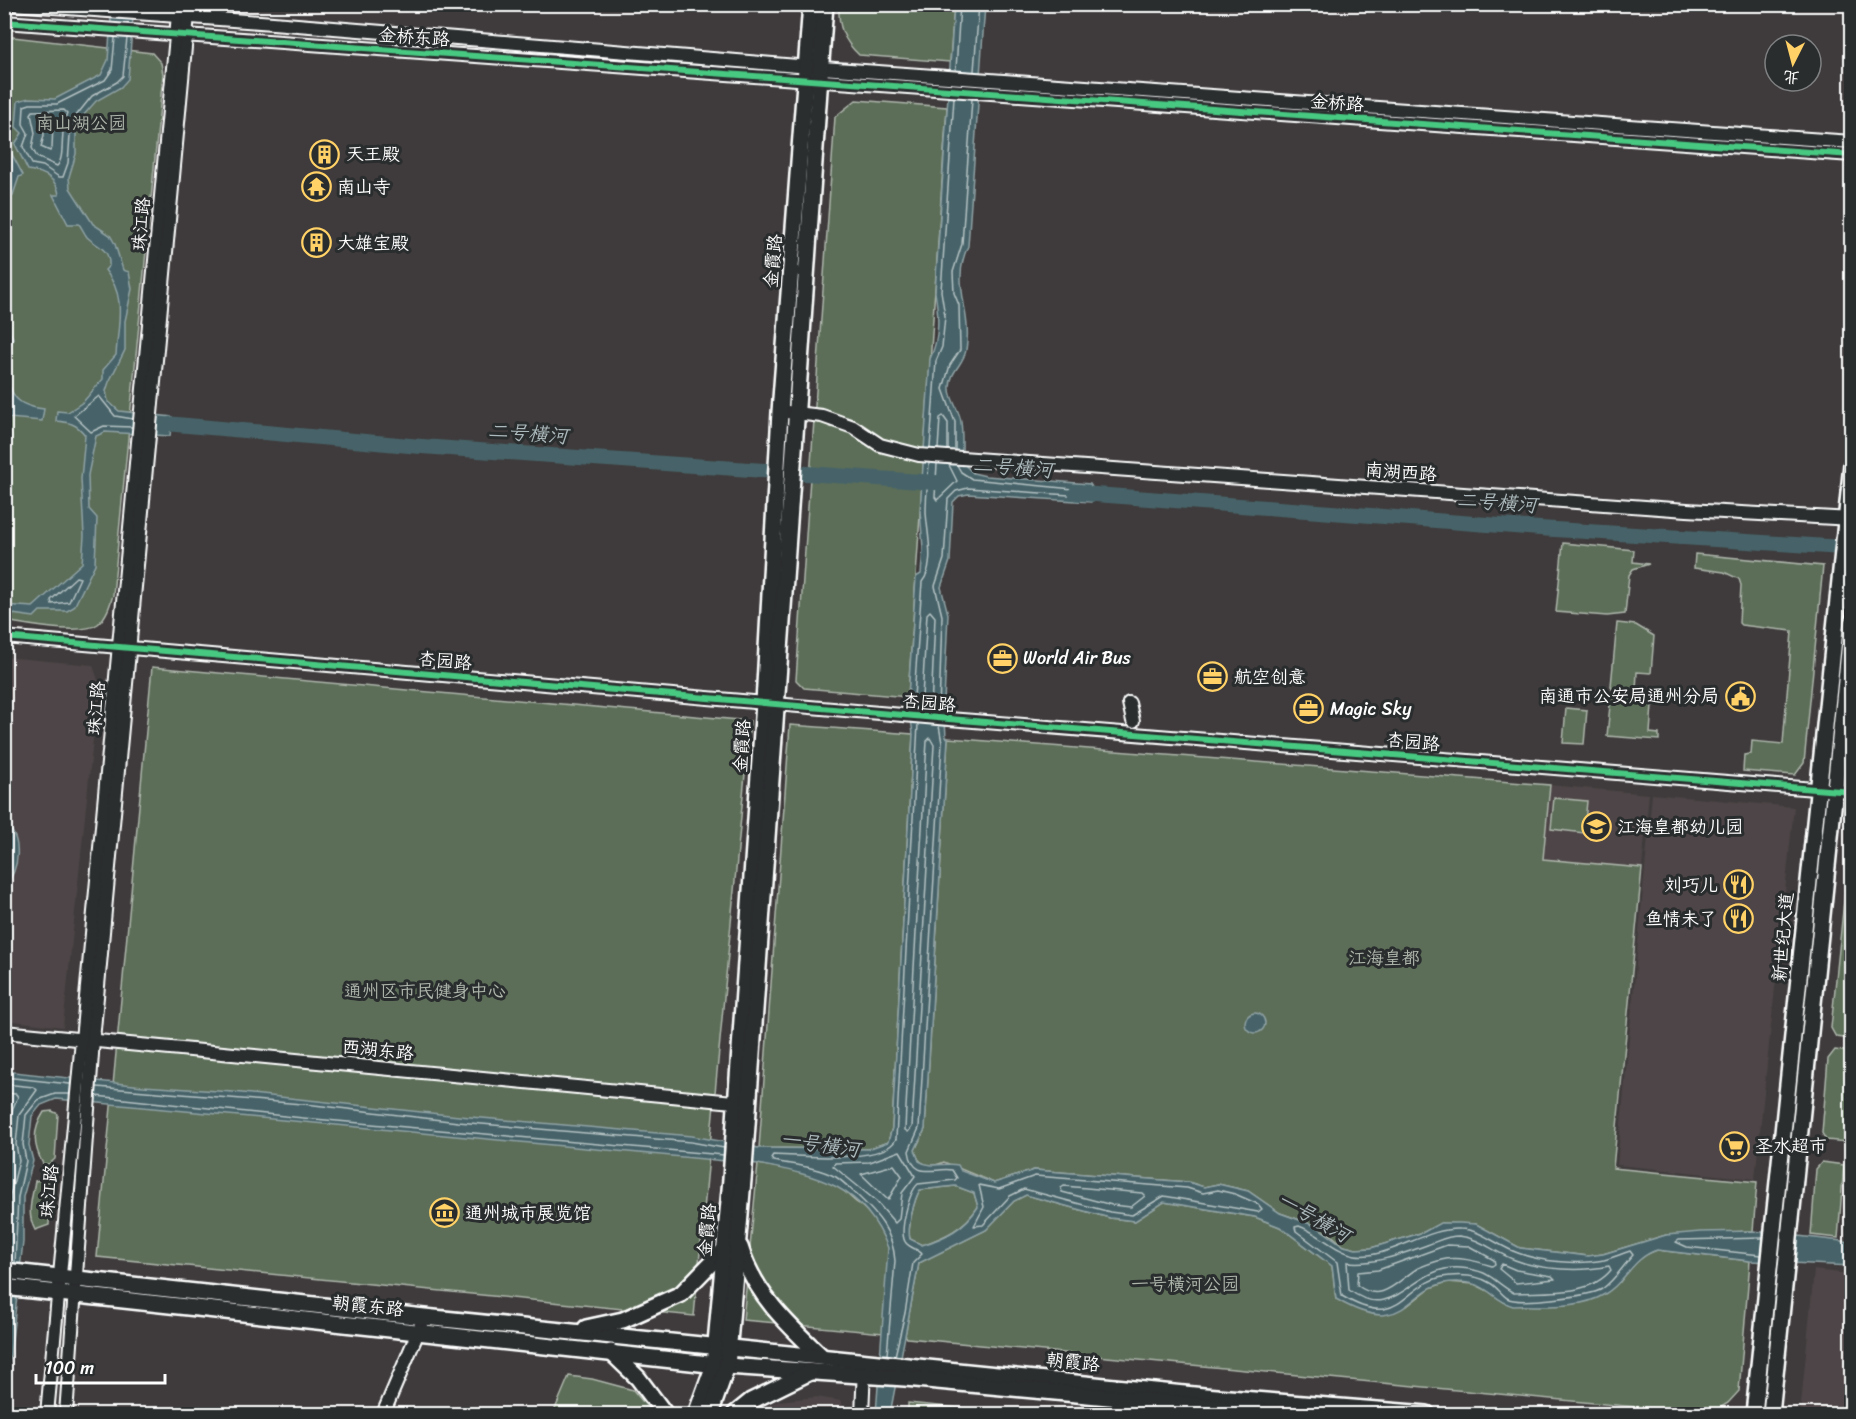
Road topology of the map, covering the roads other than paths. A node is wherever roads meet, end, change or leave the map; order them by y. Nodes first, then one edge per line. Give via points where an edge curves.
1 (12, 4) edge
2 (811, 4) edge
3 (825, 4) edge
4 (183, 11) edge
5 (4, 22) edge
6 (182, 35) junction
7 (814, 74) junction
8 (1851, 142) edge
9 (1851, 155) edge
10 (780, 411) junction
11 (797, 413) junction
12 (786, 451) junction
13 (1851, 464) edge
14 (1848, 519) edge
15 (1851, 622) edge
16 (4, 637) edge
17 (125, 647) junction
18 (1129, 703) dead end
19 (771, 704) junction
20 (1133, 722) dead end
21 (1816, 790) junction
22 (1833, 790) junction
23 (1851, 792) edge
24 (4, 1032) edge
25 (88, 1040) junction
26 (742, 1103) junction
27 (82, 1108) junction
28 (741, 1131) junction
29 (1782, 1230) junction
30 (731, 1245) junction
31 (1778, 1269) junction
32 (4, 1271) edge
33 (36, 1282) junction
34 (59, 1285) junction
35 (77, 1286) junction
36 (4, 1287) edge
37 (422, 1324) junction
38 (572, 1331) junction
39 (722, 1346) junction
40 (611, 1353) junction
41 (821, 1356) junction
42 (720, 1365) junction
43 (869, 1368) junction
44 (811, 1372) junction
45 (1203, 1406) edge
46 (47, 1414) edge
47 (66, 1414) edge
48 (382, 1414) edge
49 (665, 1414) edge
50 (696, 1414) edge
51 (710, 1414) edge
52 (735, 1414) edge
53 (862, 1414) edge
54 (1291, 1414) edge
55 (1427, 1414) edge
56 (1754, 1414) edge
57 (1771, 1414) edge

1 - 4 street, 金桥东路 via 136,13
2 - 7 main road, 金霞路
3 - 7 main road, 金霞路
4 - 6 street, 珠江路
4 - 7 street, 金桥东路
5 - 6 street, 金桥东路
6 - 7 street, 金桥东路
6 - 17 street, 珠江路
7 - 8 street, 金桥路 via 948,76
7 - 9 street, 金桥路 via 984,93
7 - 10 main road, 金霞路
7 - 11 main road, 金霞路
10 - 11 street, 南湖西路
10 - 12 main road, 金霞路
11 - 12 main road, 金霞路
11 - 14 street, 南湖西路 via 822,416 853,427 880,445 919,455
12 - 19 main road, 金霞路 via 777,480
12 - 19 main road, 金霞路 via 792,483
13 - 14 main road, 新世纪大道
14 - 21 main road, 新世纪大道
15 - 22 main road, 新世纪大道
16 - 17 street, 杏园路
17 - 19 street, 杏园路
17 - 25 street, 珠江路
18 - 20 street
19 - 21 street, 杏园路
19 - 26 main road, 金霞路
21 - 22 street, 杏园路
21 - 29 main road, 新世纪大道
22 - 23 street, 杏园路
22 - 29 main road, 新世纪大道
24 - 25 street, 西湖东路
25 - 26 street, 西湖东路
25 - 27 street, 珠江路
26 - 28 main road, 金霞路
27 - 34 street, 珠江路
27 - 35 street, 珠江路
28 - 30 main road, 金霞路 via 731,1179
28 - 30 main road, 金霞路 via 744,1168
29 - 31 main road, 新世纪大道
30 - 38 main road via 681,1294 623,1320
30 - 39 main road, 金霞路
30 - 41 main road via 770,1306
31 - 56 main road, 新世纪大道
31 - 57 main road, 新世纪大道
32 - 33 main road, 朝霞东路
33 - 34 main road, 朝霞东路
33 - 36 main road, 朝霞东路
34 - 35 main road, 朝霞东路
34 - 46 street, 珠江路
35 - 37 main road, 朝霞东路
35 - 47 street, 珠江路
37 - 38 main road, 朝霞东路
37 - 40 main road, 朝霞东路
37 - 48 street
38 - 39 main road, 朝霞东路
39 - 41 main road, 朝霞路
39 - 42 main road, 金霞路
40 - 42 main road, 朝霞东路
40 - 49 main road via 638,1378
41 - 43 main road, 朝霞路
42 - 44 main road, 朝霞路
42 - 50 main road, 金霞路
42 - 51 main road, 金霞路
43 - 44 main road, 朝霞路
43 - 45 main road, 朝霞路
43 - 53 street
44 - 52 main road via 751,1401
45 - 54 main road, 朝霞路
45 - 55 main road, 朝霞路

